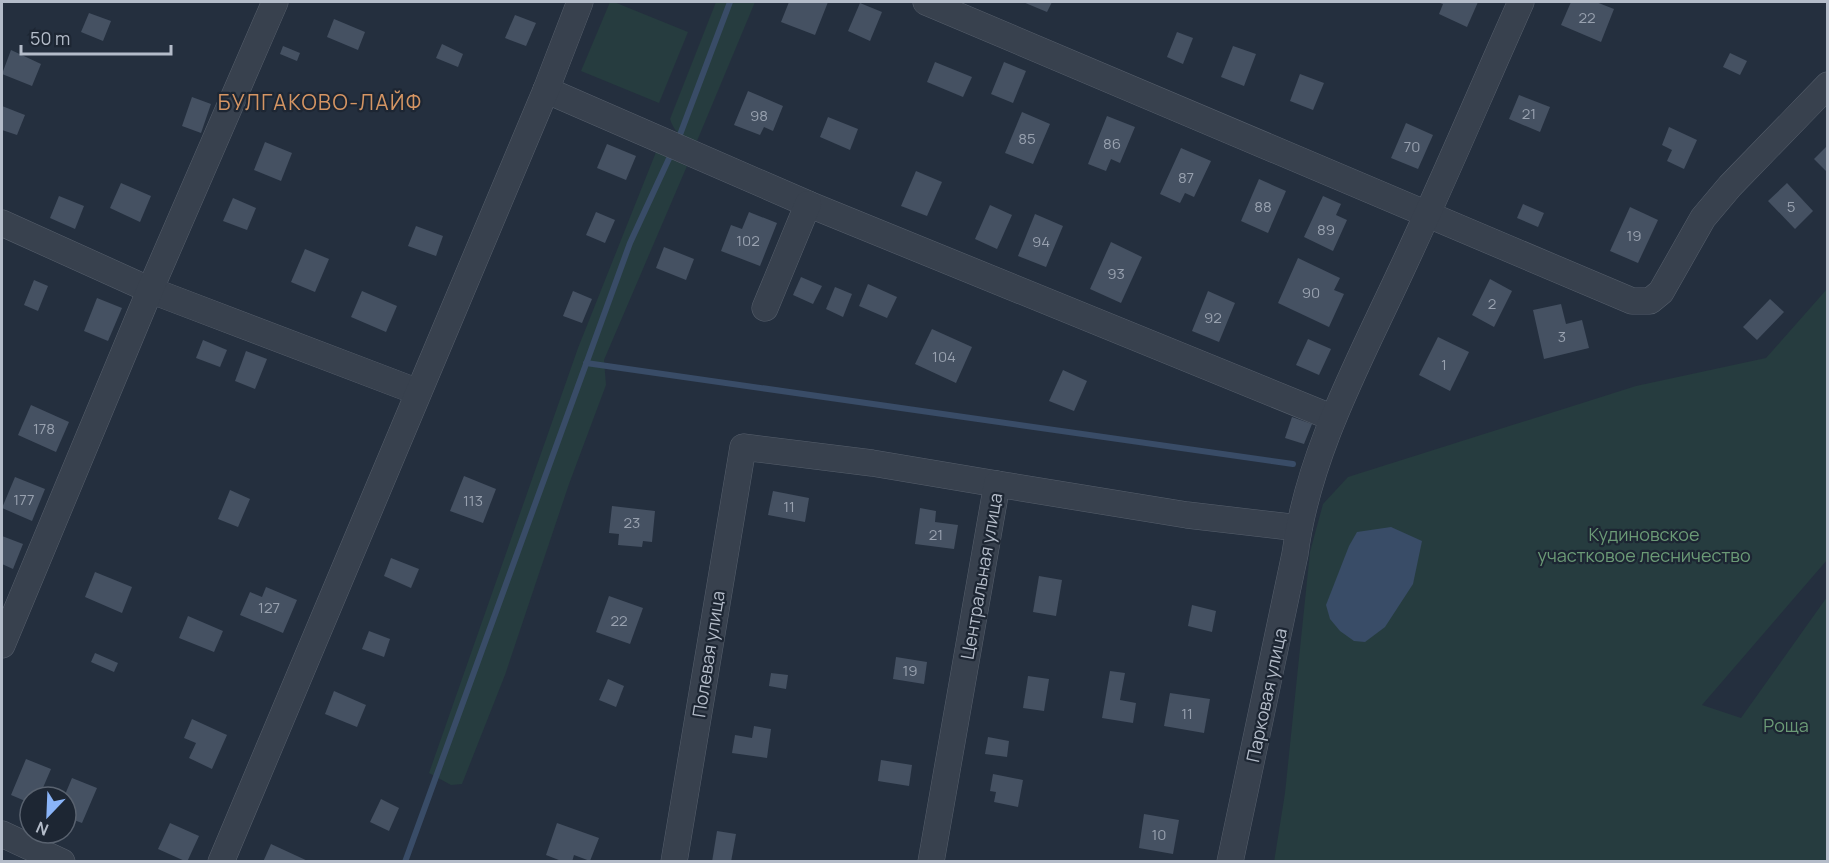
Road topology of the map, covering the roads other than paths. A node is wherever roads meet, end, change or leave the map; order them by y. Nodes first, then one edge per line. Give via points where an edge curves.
1 (275, 2) edge
2 (580, 2) edge
3 (926, 2) edge
4 (1521, 2) edge
5 (1827, 85) edge
6 (546, 90) junction
7 (808, 204) junction
8 (1427, 214) junction
9 (2, 223) edge
10 (150, 290) junction
11 (765, 308) dead end
12 (418, 392) junction
13 (1333, 418) junction
14 (998, 484) junction
15 (1299, 528) junction
16 (2, 645) edge
17 (2, 834) edge
18 (62, 861) edge
19 (222, 861) edge
20 (674, 861) edge
21 (930, 861) edge
22 (1230, 861) edge

1 - 10 street
2 - 6 street
3 - 8 street
4 - 8 street, Парковая улица
5 - 8 street via 1703,218 1661,292 1650,301 1632,301
6 - 7 street
6 - 12 street
7 - 11 street
7 - 13 street
8 - 13 street, Парковая улица
9 - 10 street
10 - 12 street
10 - 16 street
12 - 19 street
13 - 15 street, Парковая улица
14 - 15 street, Центральная улица via 1187,515
14 - 20 street, Полевая улица via 742,447
14 - 21 street, Центральная улица
15 - 22 street, Парковая улица
17 - 18 street

